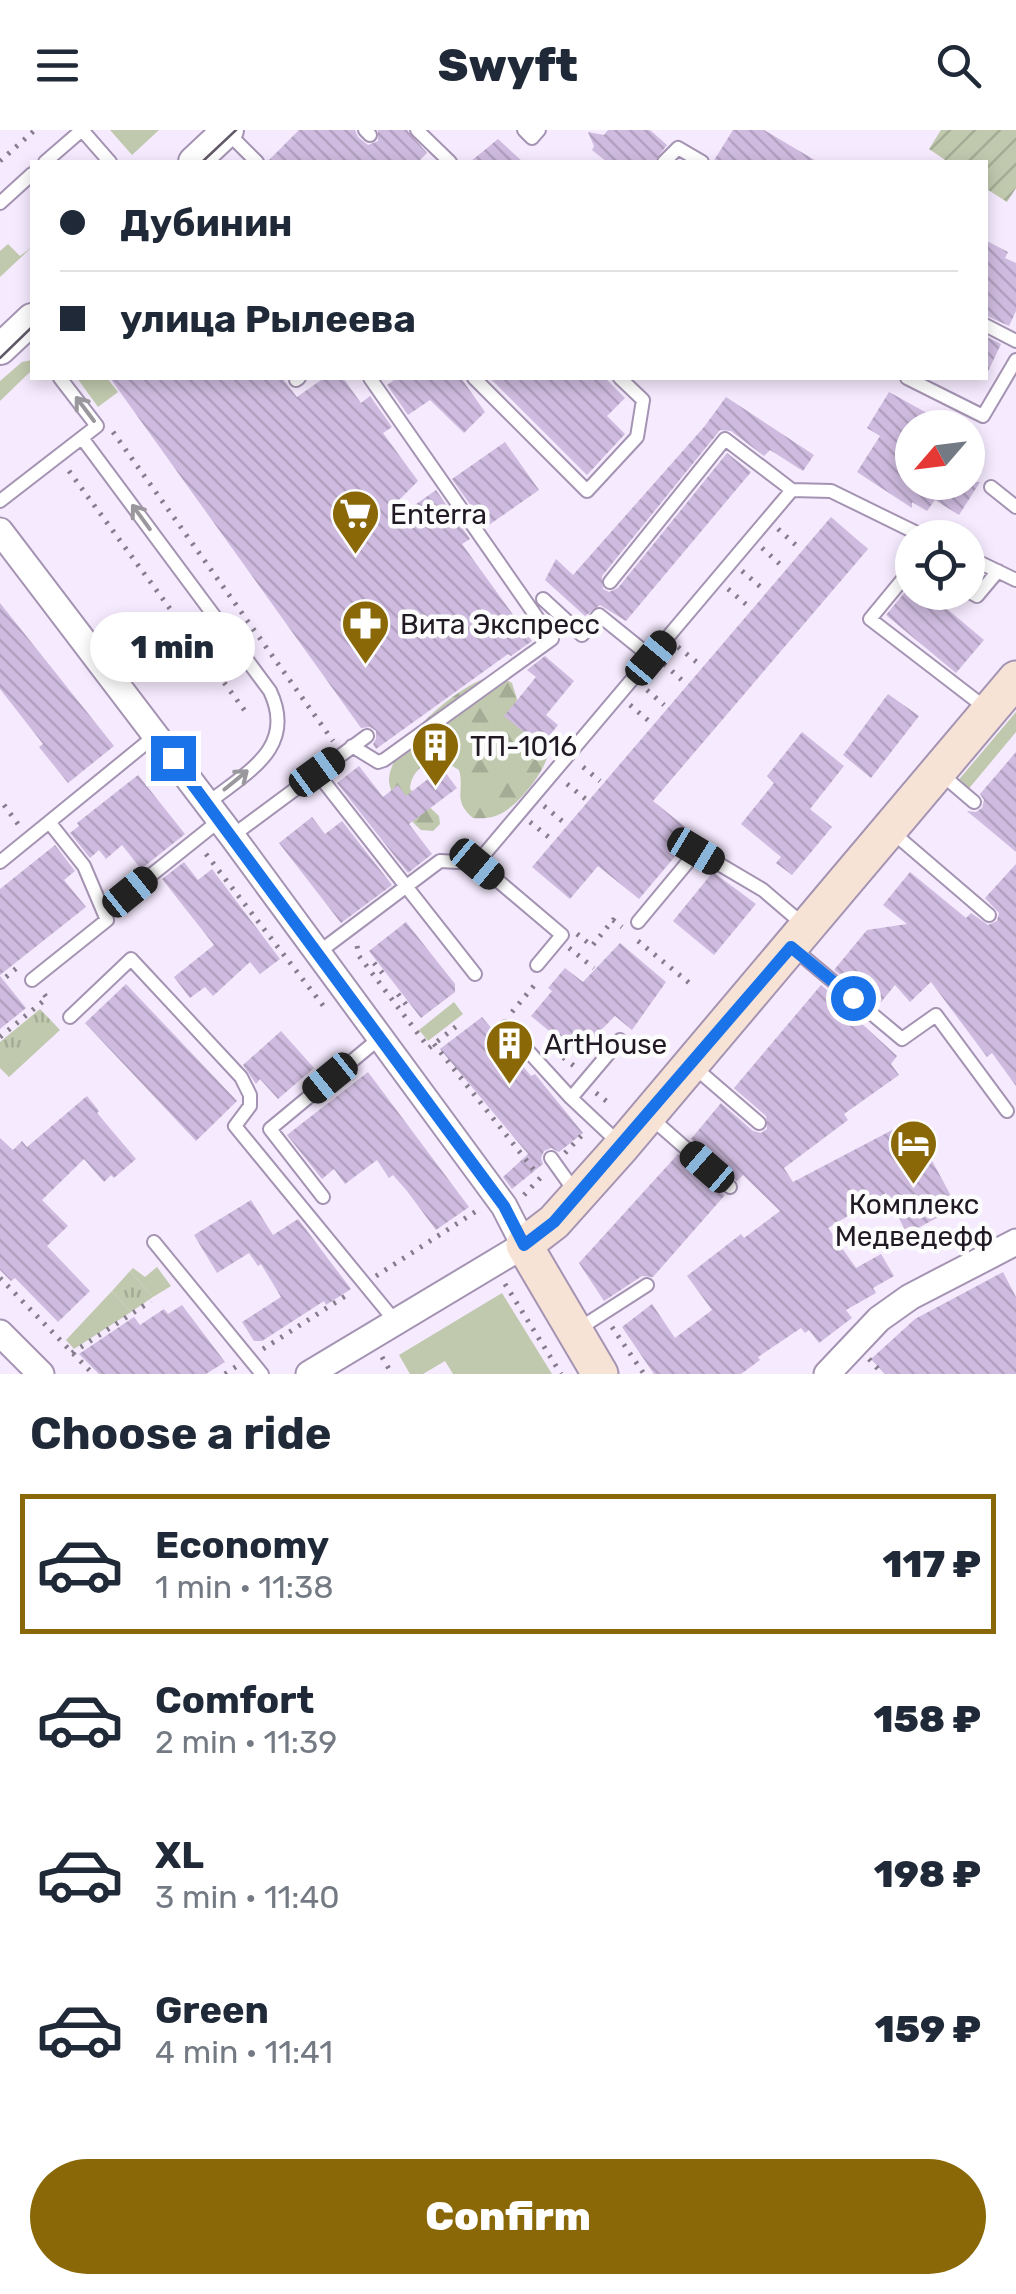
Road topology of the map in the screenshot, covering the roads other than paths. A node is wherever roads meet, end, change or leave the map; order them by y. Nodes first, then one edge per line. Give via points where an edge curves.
1 (82, 130) edge
2 (417, 130) edge
3 (524, 130) edge
4 (539, 130) edge
5 (227, 131) edge
6 (47, 160) edge
7 (108, 160) edge
8 (196, 160) edge
9 (255, 160) edge
10 (448, 160) edge
11 (666, 160) edge
12 (699, 160) edge
13 (30, 176) edge
14 (0, 203) edge
15 (988, 327) edge
16 (30, 328) edge
17 (1016, 341) edge
18 (0, 350) edge
19 (1016, 360) edge
20 (62, 380) edge
21 (371, 380) edge
22 (476, 380) edge
23 (622, 380) edge
24 (911, 380) edge
25 (82, 438) junction
26 (991, 487) dead end
27 (792, 490) junction
28 (0, 501) edge
29 (1016, 507) edge
30 (895, 522) edge
31 (0, 531) edge
32 (985, 564) edge
33 (998, 571) junction
34 (1016, 580) edge
35 (610, 582) dead end
36 (985, 586) edge
37 (895, 589) edge
38 (543, 598) dead end
39 (656, 660) junction
40 (1008, 691) edge
41 (156, 735) junction
42 (367, 736) dead end
43 (347, 750) junction
44 (317, 772) junction
45 (938, 772) junction
46 (974, 802) dead end
47 (220, 820) junction
48 (49, 822) junction
49 (889, 830) junction
50 (0, 862) edge
51 (477, 864) junction
52 (407, 886) junction
53 (130, 892) dead end
54 (989, 914) dead end
55 (638, 922) dead end
56 (799, 937) junction
57 (318, 952) junction
58 (541, 969) road end
59 (475, 974) dead end
60 (32, 980) road end
61 (70, 1016) dead end
62 (506, 1028) dead end
63 (620, 1040) dead end
64 (370, 1046) junction
65 (691, 1064) junction
66 (571, 1098) junction
67 (1007, 1110) dead end
68 (648, 1116) junction
69 (759, 1123) dead end
70 (622, 1146) junction
71 (551, 1158) dead end
72 (730, 1186) dead end
73 (578, 1195) junction
74 (323, 1196) dead end
75 (154, 1242) dead end
76 (1016, 1242) edge
77 (524, 1245) junction
78 (647, 1286) dead end
79 (394, 1321) junction
80 (575, 1332) junction
81 (0, 1333) edge
82 (41, 1374) edge
83 (262, 1374) edge
84 (309, 1374) edge
85 (600, 1374) edge
86 (827, 1374) edge

1 - 6 lane
1 - 7 lane
2 - 10 lane
3 - 4 lane via 532,138
5 - 8 street
5 - 9 lane
11 - 12 lane via 678,148
13 - 14 lane
15 - 17 lane
16 - 18 street
19 - 24 lane via 983,416
25 -> 20 lane via 97,426
21 - 43 lane via 552,639 384,760
22 - 23 lane via 588,490 637,437 643,400
25 - 28 lane
47 -> 25 lane via 274,744 277,707
26 - 29 lane
27 - 30 lane via 832,490
27 - 35 lane via 724,439
27 - 39 lane
31 - 41 street
32 - 33 lane
33 - 34 lane
33 - 36 lane
37 - 40 lane via 870,619
38 - 39 lane via 582,634 600,615
39 - 51 lane
40 - 45 main road
41 - 47 street
41 - 48 lane
42 - 43 lane
43 - 44 lane
44 - 47 lane
44 - 52 lane
45 - 46 lane
45 - 49 main road
47 - 53 lane
47 - 57 street
48 - 50 lane
48 - 60 lane via 84,866 107,920
49 - 54 lane
49 - 56 main road
51 - 52 lane via 440,860
51 - 58 lane via 562,935
52 - 57 lane
52 - 59 lane
55 - 56 lane via 696,851 763,890
56 - 65 main road
56 - 67 lane via 902,1039 936,1014
57 - 64 street
61 - 79 lane via 131,959 242,1077 250,1106 234,1126
62 - 66 lane
63 - 66 lane
64 - 74 lane via 270,1128
64 - 77 street via 504,1206
65 - 68 main road
65 - 69 lane
66 - 70 lane
68 - 70 main road
68 - 72 lane
70 - 73 main road
71 - 73 lane
73 - 77 main road
75 - 83 lane
76 - 86 street via 910,1297
77 - 79 street
77 - 80 main road
78 - 80 lane
79 - 84 street
80 - 85 main road
81 - 82 street

